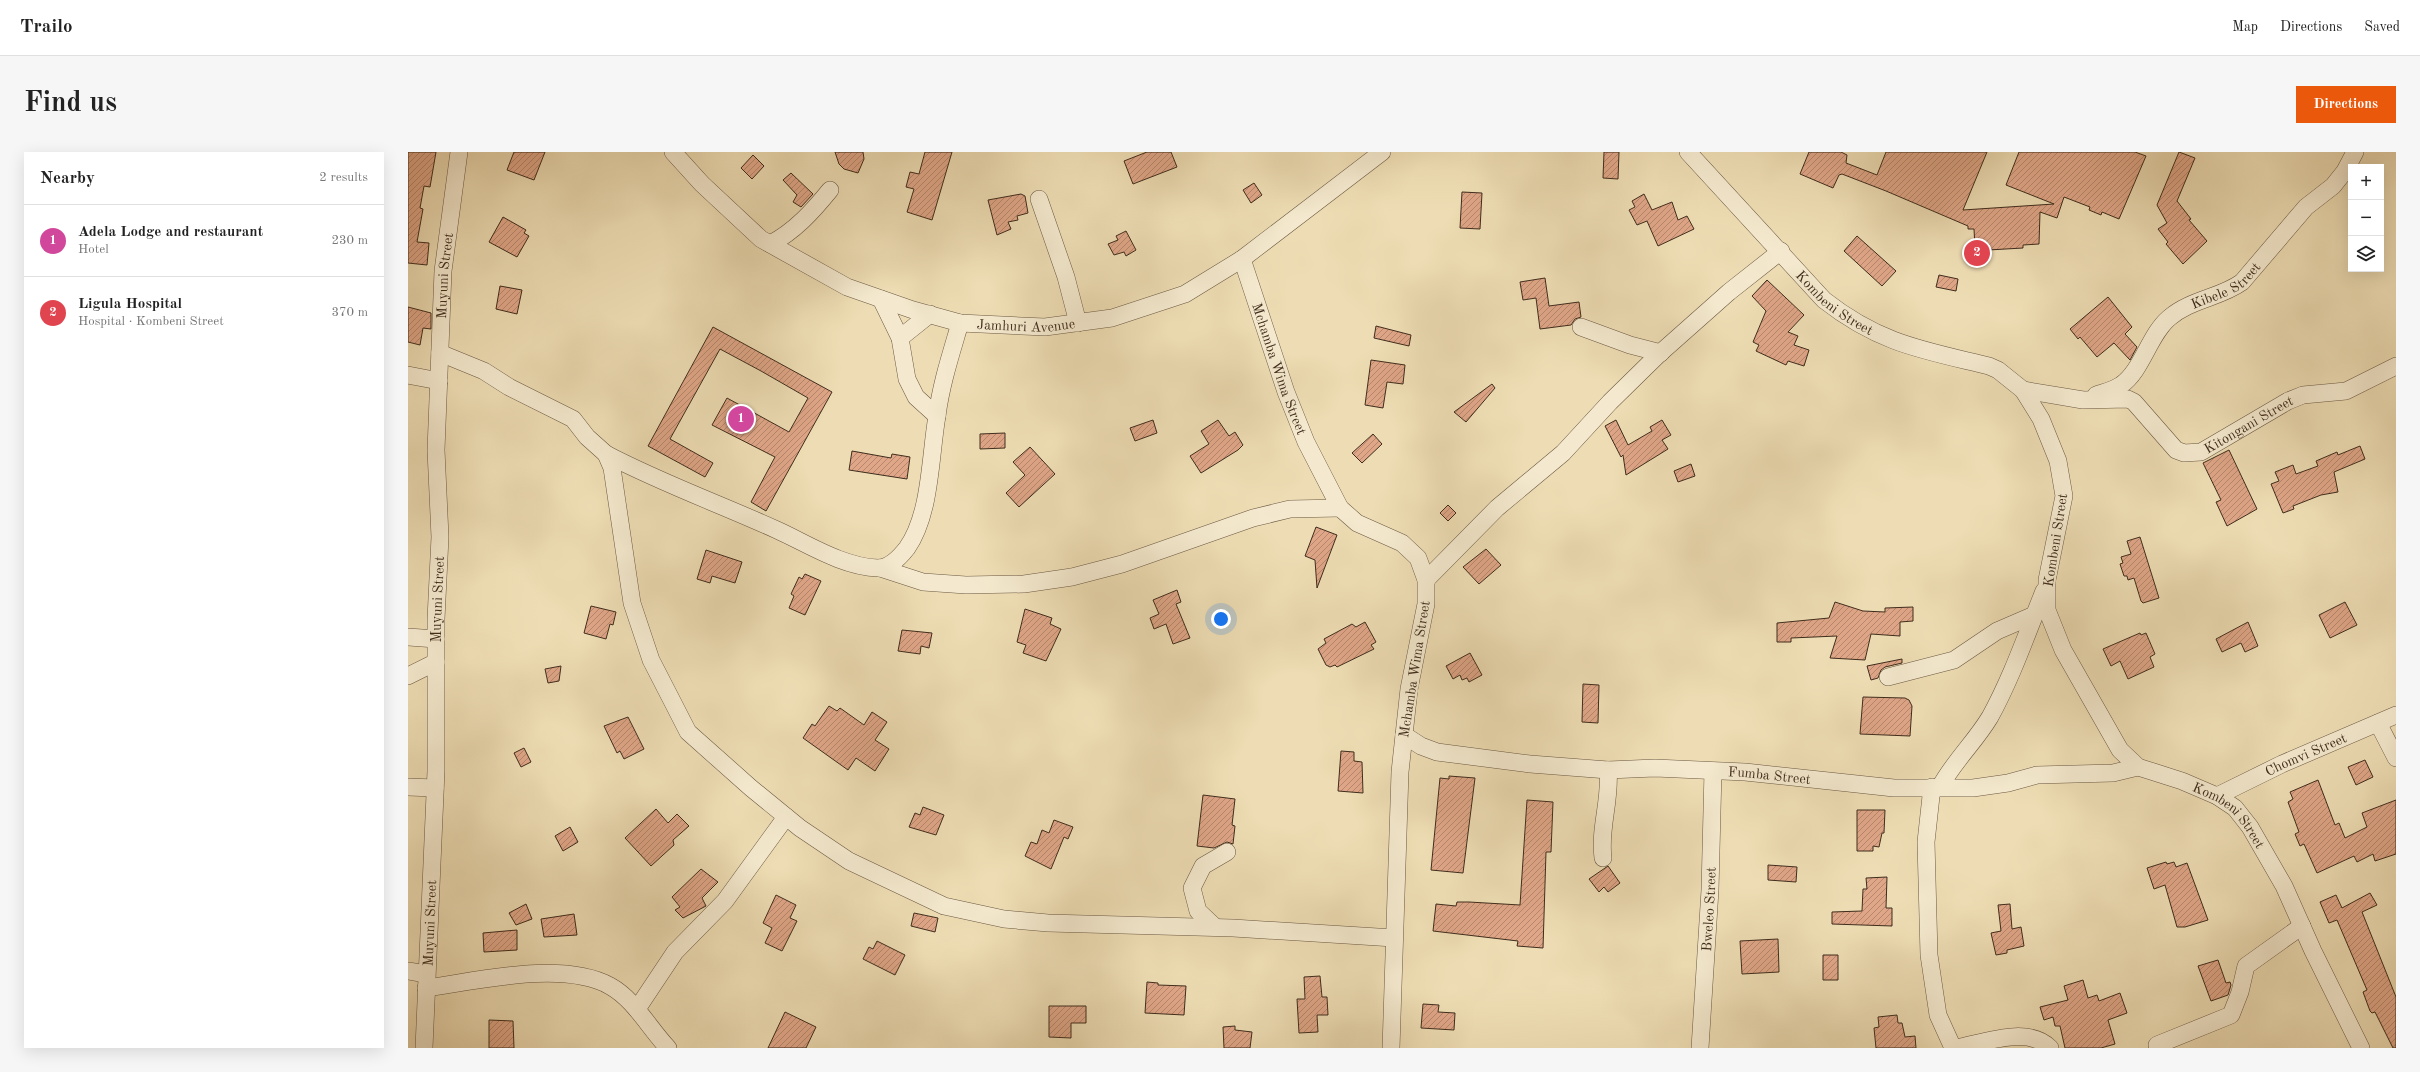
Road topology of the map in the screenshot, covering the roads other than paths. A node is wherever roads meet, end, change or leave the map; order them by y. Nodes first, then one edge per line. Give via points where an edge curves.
1 (459, 152) edge
2 (673, 152) edge
3 (1382, 152) edge
4 (1688, 152) edge
5 (2354, 152) edge
6 (830, 190) dead end
7 (1039, 199) dead end
8 (770, 244) junction
9 (1781, 251) junction
10 (1242, 259) junction
11 (881, 299) junction
12 (930, 314) junction
13 (960, 323) junction
14 (1078, 323) junction
15 (1581, 327) dead end
16 (900, 338) junction
17 (440, 353) junction
18 (1661, 353) junction
19 (2396, 366) edge
20 (408, 375) edge
21 (439, 381) junction
22 (2023, 390) junction
23 (2083, 400) junction
24 (937, 416) junction
25 (606, 454) junction
26 (1340, 508) junction
27 (880, 568) junction
28 (1426, 580) junction
29 (2047, 584) junction
30 (2034, 615) junction
31 (408, 637) edge
32 (436, 639) junction
33 (436, 662) junction
34 (408, 676) edge
35 (1888, 678) dead end
36 (2396, 715) edge
37 (2378, 723) junction
38 (1404, 735) junction
39 (2396, 758) edge
40 (2138, 767) junction
41 (1608, 770) junction
42 (1713, 771) junction
43 (408, 787) edge
44 (1936, 787) junction
45 (435, 788) junction
46 (2217, 796) junction
47 (786, 817) junction
48 (1227, 852) dead end
49 (1603, 858) dead end
50 (2302, 926) junction
51 (1215, 927) junction
52 (1394, 938) junction
53 (408, 971) edge
54 (426, 981) junction
55 (637, 1009) junction
56 (2157, 1045) dead end
57 (424, 1048) edge
58 (668, 1048) edge
59 (1391, 1048) edge
60 (1700, 1048) edge
61 (1953, 1048) edge
62 (1956, 1048) edge
63 (2050, 1048) edge
64 (2361, 1048) edge

1 - 17 street, Muyuni Street via 443,271
2 - 8 street, Jamhuri Avenue via 702,184 761,239
3 - 10 street, Jamhuri Avenue
4 - 9 street, Kombeni Street
5 - 23 street, Kibele Street via 2345,171 2332,186 2306,207 2242,282 2230,291 2200,299 2170,317 2161,326 2122,384
6 - 8 street via 814,210 781,239
7 - 14 street via 1062,264
8 - 11 street, Jamhuri Avenue via 847,287
9 - 18 street via 1729,292
9 - 22 street, Kombeni Street via 1824,300 1850,320 1905,346 1989,366
10 - 14 street, Jamhuri Avenue via 1186,294 1112,318
10 - 26 street, Mchamba Wima Street via 1286,392 1306,442
11 - 12 street, Jamhuri Avenue
11 - 16 street
12 - 13 street, Jamhuri Avenue
12 - 16 street
13 - 14 street, Jamhuri Avenue via 1045,327
13 - 24 street
15 - 18 street
16 - 24 street via 907,379 916,397
17 - 21 street, Muyuni Street
17 - 25 street via 484,371 509,387 573,419
18 - 28 street via 1610,402 1564,453 1497,508
19 - 23 street, Kitongani Street via 2346,391 2303,395 2288,401 2194,454 2176,450 2134,402 2128,399
20 - 21 street
21 - 32 street, Muyuni Street via 436,450 440,536
22 - 23 street, Kitongani Street
22 - 29 street, Kombeni Street via 2051,440 2063,480 2064,496
24 - 27 street via 920,520 907,547 897,560
25 - 27 street via 840,559 866,567
25 - 47 street via 612,468 632,603 660,681 688,732
26 - 27 street via 1283,511 1253,518 1122,564 1072,577 1024,584 966,585 923,582
26 - 28 street, Mchamba Wima Street via 1357,524 1402,544 1418,558
28 - 38 street, Mchamba Wima Street via 1426,604 1409,689
29 - 30 street
29 - 40 street, Kombeni Street via 2047,610 2063,650 2120,750
30 - 35 street via 1997,631 1954,660
30 - 44 street via 1990,717 1972,744
31 - 32 street
32 - 33 street, Muyuni Street
33 - 34 street
33 - 45 street, Muyuni Street
36 - 37 street, Chomvi Street
37 - 39 street
37 - 46 street, Chomvi Street via 2282,764
38 - 41 street, Fumba Street via 1437,752 1530,764
38 - 52 street, Mchamba Wima Street via 1400,772
40 - 44 street, Fumba Street via 2113,772 2037,775 2008,783 1973,788
40 - 46 street, Kombeni Street via 2182,781
41 - 42 street, Fumba Street
41 - 49 street via 1609,794 1601,832
42 - 44 street, Fumba Street via 1804,777 1894,788
42 - 60 street, Bweleo Street via 1710,890
43 - 45 street
44 - 61 street via 1926,842 1929,955 1938,1014
45 - 54 street, Muyuni Street
46 - 50 street, Kombeni Street via 2235,808 2250,827 2284,886
47 - 51 street via 849,861 944,906 1004,919 1048,923
47 - 55 street via 725,901 675,952
48 - 51 street via 1203,866 1192,888 1198,911
50 - 56 street via 2246,966 2231,1015
50 - 64 street, Kombeni Street
51 - 52 street
52 - 59 street, Mchamba Wima Street
53 - 54 street
54 - 55 street via 540,973 566,974 590,978 610,986
54 - 57 street, Muyuni Street
55 - 58 street
62 - 63 street via 2021,1037 2037,1040

